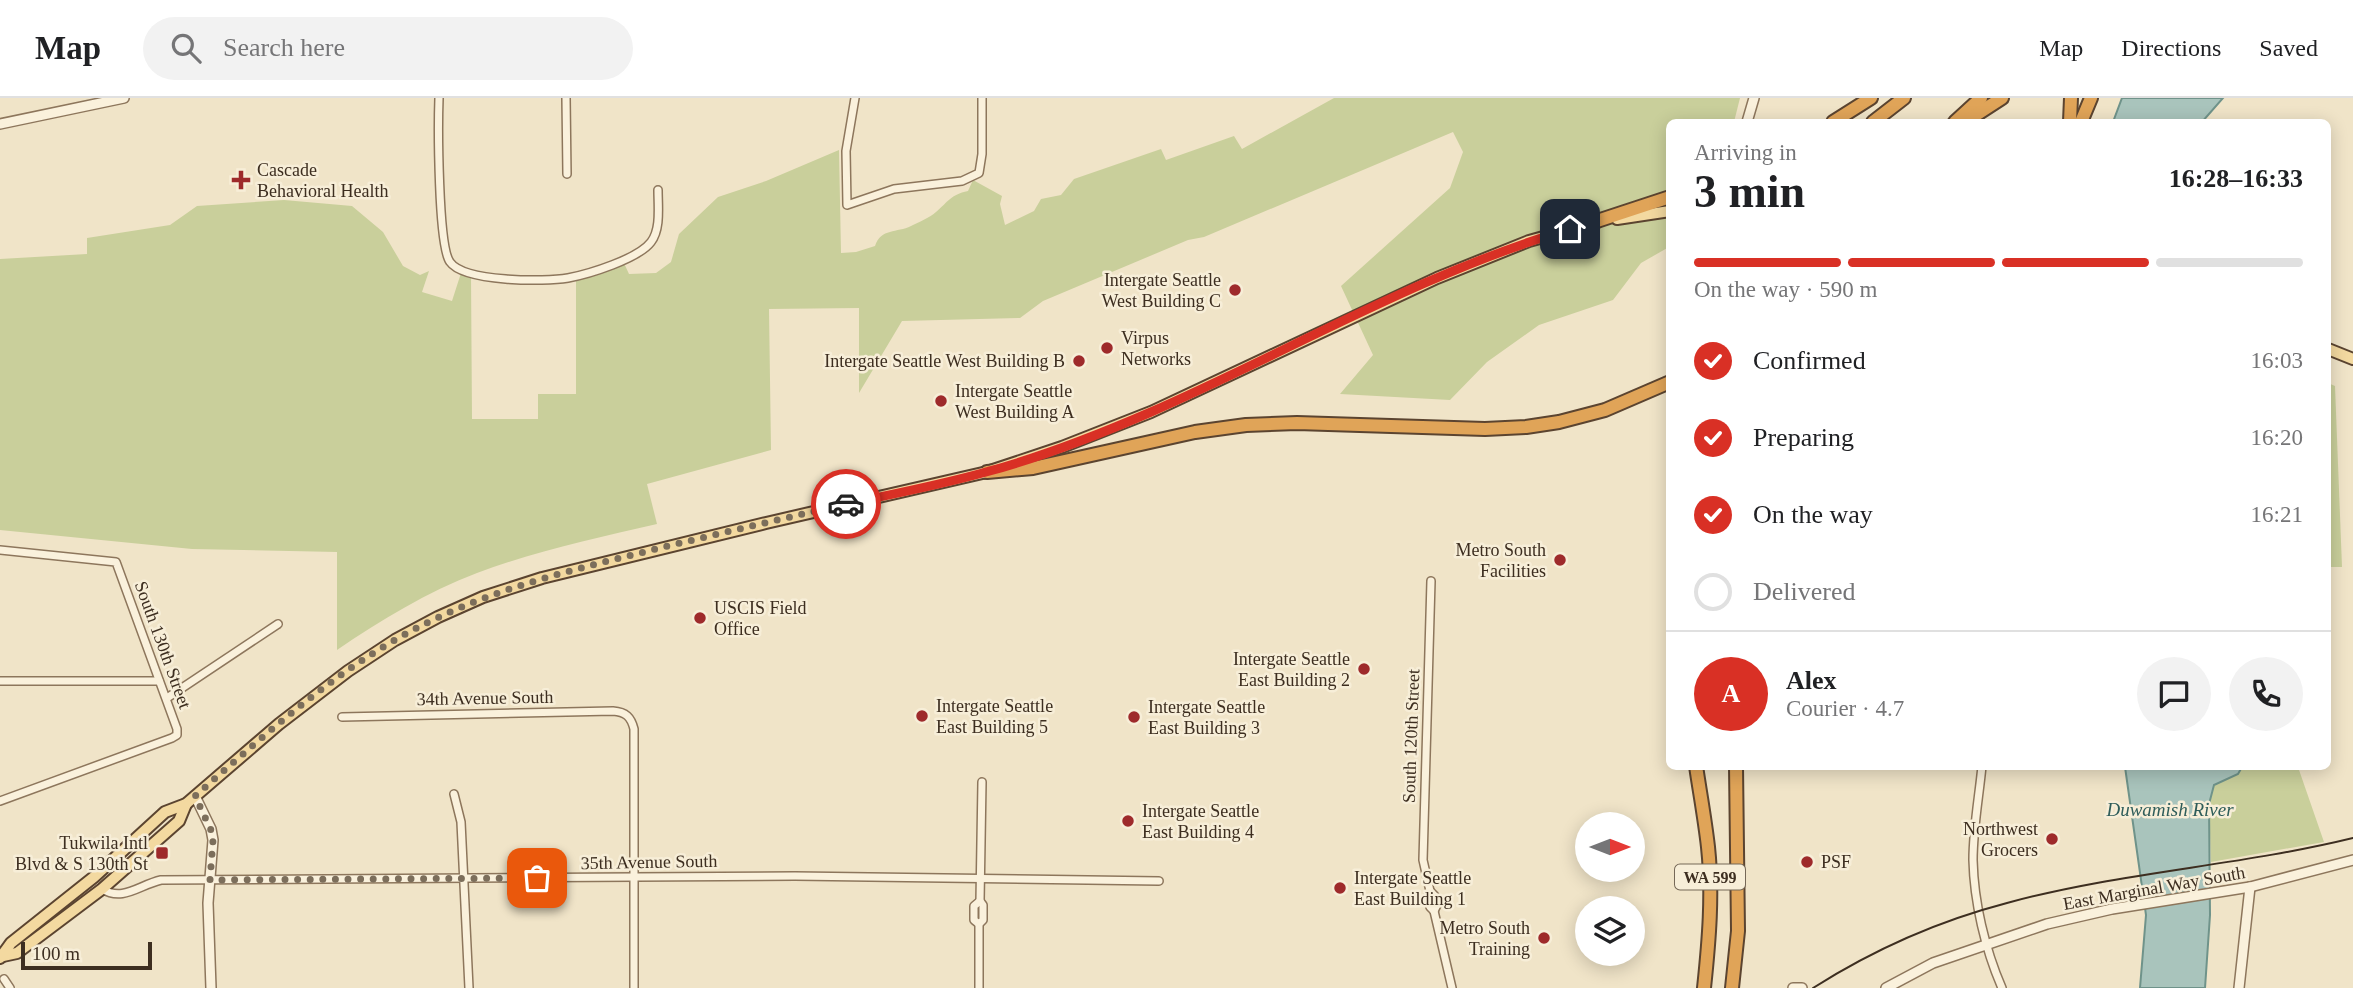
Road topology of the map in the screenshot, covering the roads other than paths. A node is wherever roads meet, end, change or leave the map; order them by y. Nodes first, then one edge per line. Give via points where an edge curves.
1 (124, 98) edge
2 (439, 98) edge
3 (566, 98) edge
4 (855, 98) edge
5 (982, 98) edge
6 (1754, 98) edge
7 (1871, 98) edge
8 (1904, 98) edge
9 (1980, 98) edge
10 (2002, 98) edge
11 (2071, 98) edge
12 (2091, 98) edge
13 (1748, 119) edge
14 (1838, 119) edge
15 (1877, 119) edge
16 (1958, 119) edge
17 (1970, 119) edge
18 (2070, 119) edge
19 (2082, 119) edge
20 (0, 124) edge
21 (566, 174) dead end
22 (658, 190) dead end
23 (1666, 198) edge
24 (1666, 212) edge
25 (1591, 223) junction
26 (2331, 350) edge
27 (2353, 359) edge
28 (1666, 384) edge
29 (987, 472) junction
30 (0, 550) edge
31 (1431, 581) dead end
32 (278, 624) dead end
33 (0, 681) edge
34 (159, 681) junction
35 (167, 698) junction
36 (341, 717) dead end
37 (1697, 770) edge
38 (1738, 770) edge
39 (1982, 770) edge
40 (982, 782) dead end
41 (454, 794) dead end
42 (190, 800) junction
43 (0, 801) edge
44 (2353, 860) edge
45 (464, 878) junction
46 (635, 878) junction
47 (210, 880) junction
48 (980, 880) junction
49 (1159, 881) dead end
50 (2246, 888) junction
51 (102, 889) junction
52 (1987, 943) junction
53 (2, 957) edge
54 (4, 979) dead end
55 (10, 988) edge
56 (211, 988) edge
57 (469, 988) edge
58 (634, 988) edge
59 (979, 988) edge
60 (1452, 988) edge
61 (1704, 988) edge
62 (1732, 988) edge
63 (1793, 988) edge
64 (1802, 988) edge
65 (1885, 988) edge
66 (2002, 988) edge
67 (2239, 988) edge

1 - 20 street
2 - 22 street via 443,240 446,256 460,271 505,279 567,278 601,269 650,244 656,234
3 - 21 street
4 - 5 street via 846,151 847,205 894,189 961,181 979,173
6 - 13 street
7 - 14 highway
8 - 15 highway
9 - 16 highway
10 - 17 highway
11 - 18 highway
12 - 19 highway
23 - 25 highway
24 - 25 main road
25 - 29 main road via 1529,241 1437,278 1151,412
26 - 27 main road
28 - 29 highway via 1605,410 1527,427 1246,425 1033,468
29 - 42 main road via 603,562 483,597 395,640 348,671
30 - 34 street, South 130th Street via 116,562
31 - 60 street, South 120th Street via 1423,860 1435,896 1434,911
32 - 35 street
33 - 34 street
34 - 35 street, South 130th Street
35 - 43 street, South 130th Street via 177,735
36 - 46 street, 34th Avenue South via 622,712 634,729
37 - 61 highway, WA 599 via 1710,881
38 - 62 highway, WA 599 via 1738,931
39 - 52 street via 1973,860
40 - 48 street
41 - 45 street via 461,822
42 - 47 street via 211,830
42 - 51 main road via 179,821
42 - 53 main road via 165,812 94,877 11,943
44 - 50 street, East Marginal Way South
45 - 46 street, 35th Avenue South
45 - 47 street, 35th Avenue South
45 - 57 street
46 - 48 street, 35th Avenue South
46 - 58 street
47 - 51 street, 35th Avenue South via 161,880 122,895
47 - 56 street
48 - 49 street, 35th Avenue South
48 - 59 street
50 - 52 street, East Marginal Way South via 2112,909
50 - 67 street
51 - 53 main road via 17,953
52 - 65 street, East Marginal Way South
52 - 66 street
54 - 55 street
63 - 64 street

